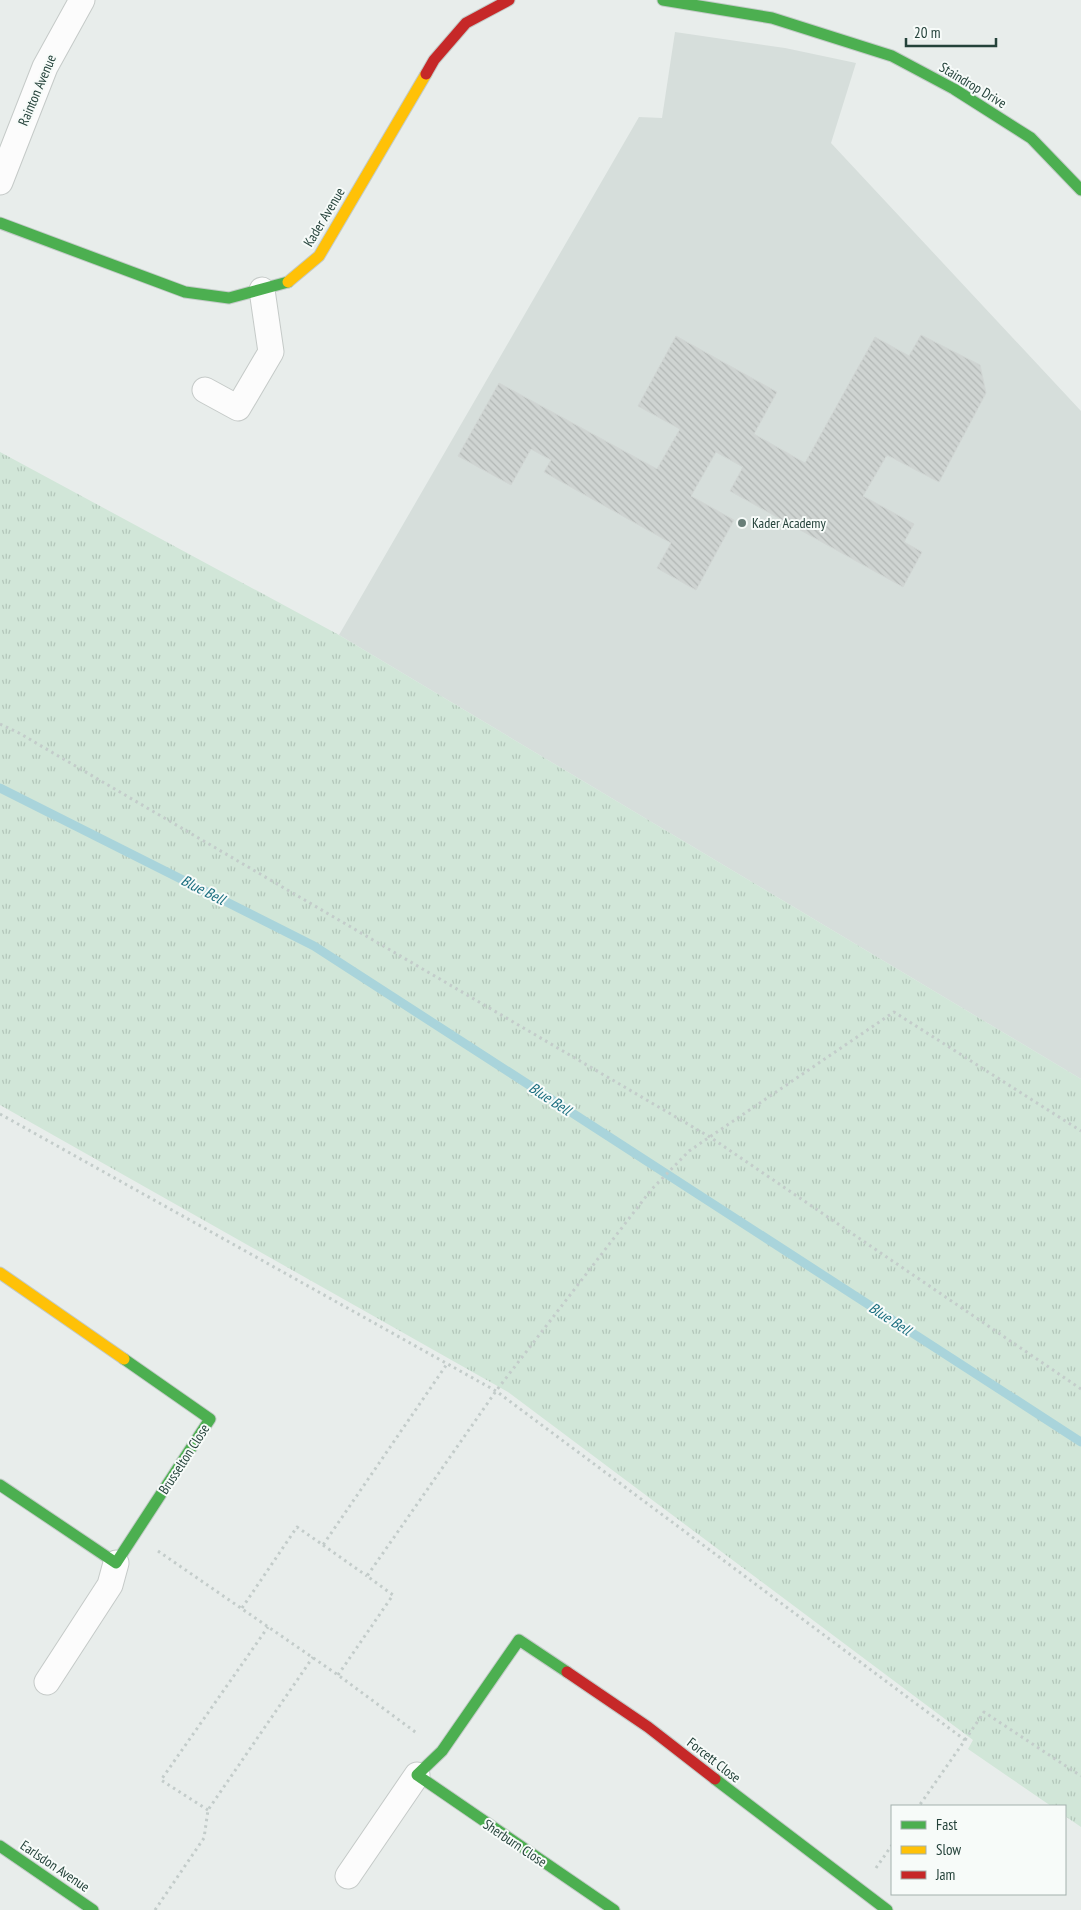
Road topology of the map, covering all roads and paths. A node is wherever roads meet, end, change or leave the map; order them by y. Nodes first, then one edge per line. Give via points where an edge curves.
1 (82, 0) edge
2 (509, 0) edge
3 (663, 0) edge
4 (772, 9) edge
5 (0, 182) edge
6 (1081, 190) edge
7 (0, 223) edge
8 (262, 290) junction
9 (205, 390) dead end
10 (0, 724) edge
11 (0, 1114) edge
12 (1081, 1131) edge
13 (710, 1137) junction
14 (3, 1280) edge
15 (447, 1364) junction
16 (1081, 1389) edge
17 (496, 1391) junction
18 (0, 1485) edge
19 (134, 1536) junction
20 (323, 1545) junction
21 (116, 1563) junction
22 (367, 1576) junction
23 (242, 1608) junction
24 (268, 1627) junction
25 (312, 1657) junction
26 (338, 1675) junction
27 (47, 1682) dead end
28 (965, 1740) junction
29 (442, 1751) junction
30 (417, 1775) junction
31 (1081, 1776) edge
32 (920, 1805) edge
33 (208, 1810) junction
34 (0, 1846) edge
35 (348, 1876) dead end
36 (877, 1907) edge
37 (93, 1910) edge
38 (155, 1910) edge
39 (614, 1910) edge

1 - 5 street, Rainton Avenue via 45,67
2 - 8 street, Kader Avenue via 466,23 434,60 320,256 286,284
3 - 4 street
4 - 6 street, Staindrop Drive via 892,56 954,89 1031,138
7 - 8 street, Kader Avenue via 185,292 229,298
8 - 9 street via 271,352 238,408
10 - 13 path
11 - 15 path
12 - 13 path via 894,1012
13 - 16 path
13 - 17 path via 689,1151 651,1190
14 - 19 street, Brusselton Close via 210,1419
15 - 17 path
15 - 20 path
17 - 22 path
17 - 28 path
18 - 21 street
19 - 21 street, Brusselton Close
19 - 23 path
20 - 22 path
20 - 23 path via 297,1528
21 - 27 street via 110,1585
22 - 26 path via 393,1595
23 - 24 path
24 - 25 path
24 - 33 path via 162,1780
25 - 26 path
25 - 33 path
26 - 29 path
28 - 31 path via 984,1712
28 - 32 path
29 - 30 street
29 - 36 street, Forcett Close via 519,1640 648,1727
30 - 35 street
30 - 39 street, Sherburn Close
33 - 38 path via 204,1838
34 - 37 street, Earlsdon Avenue

